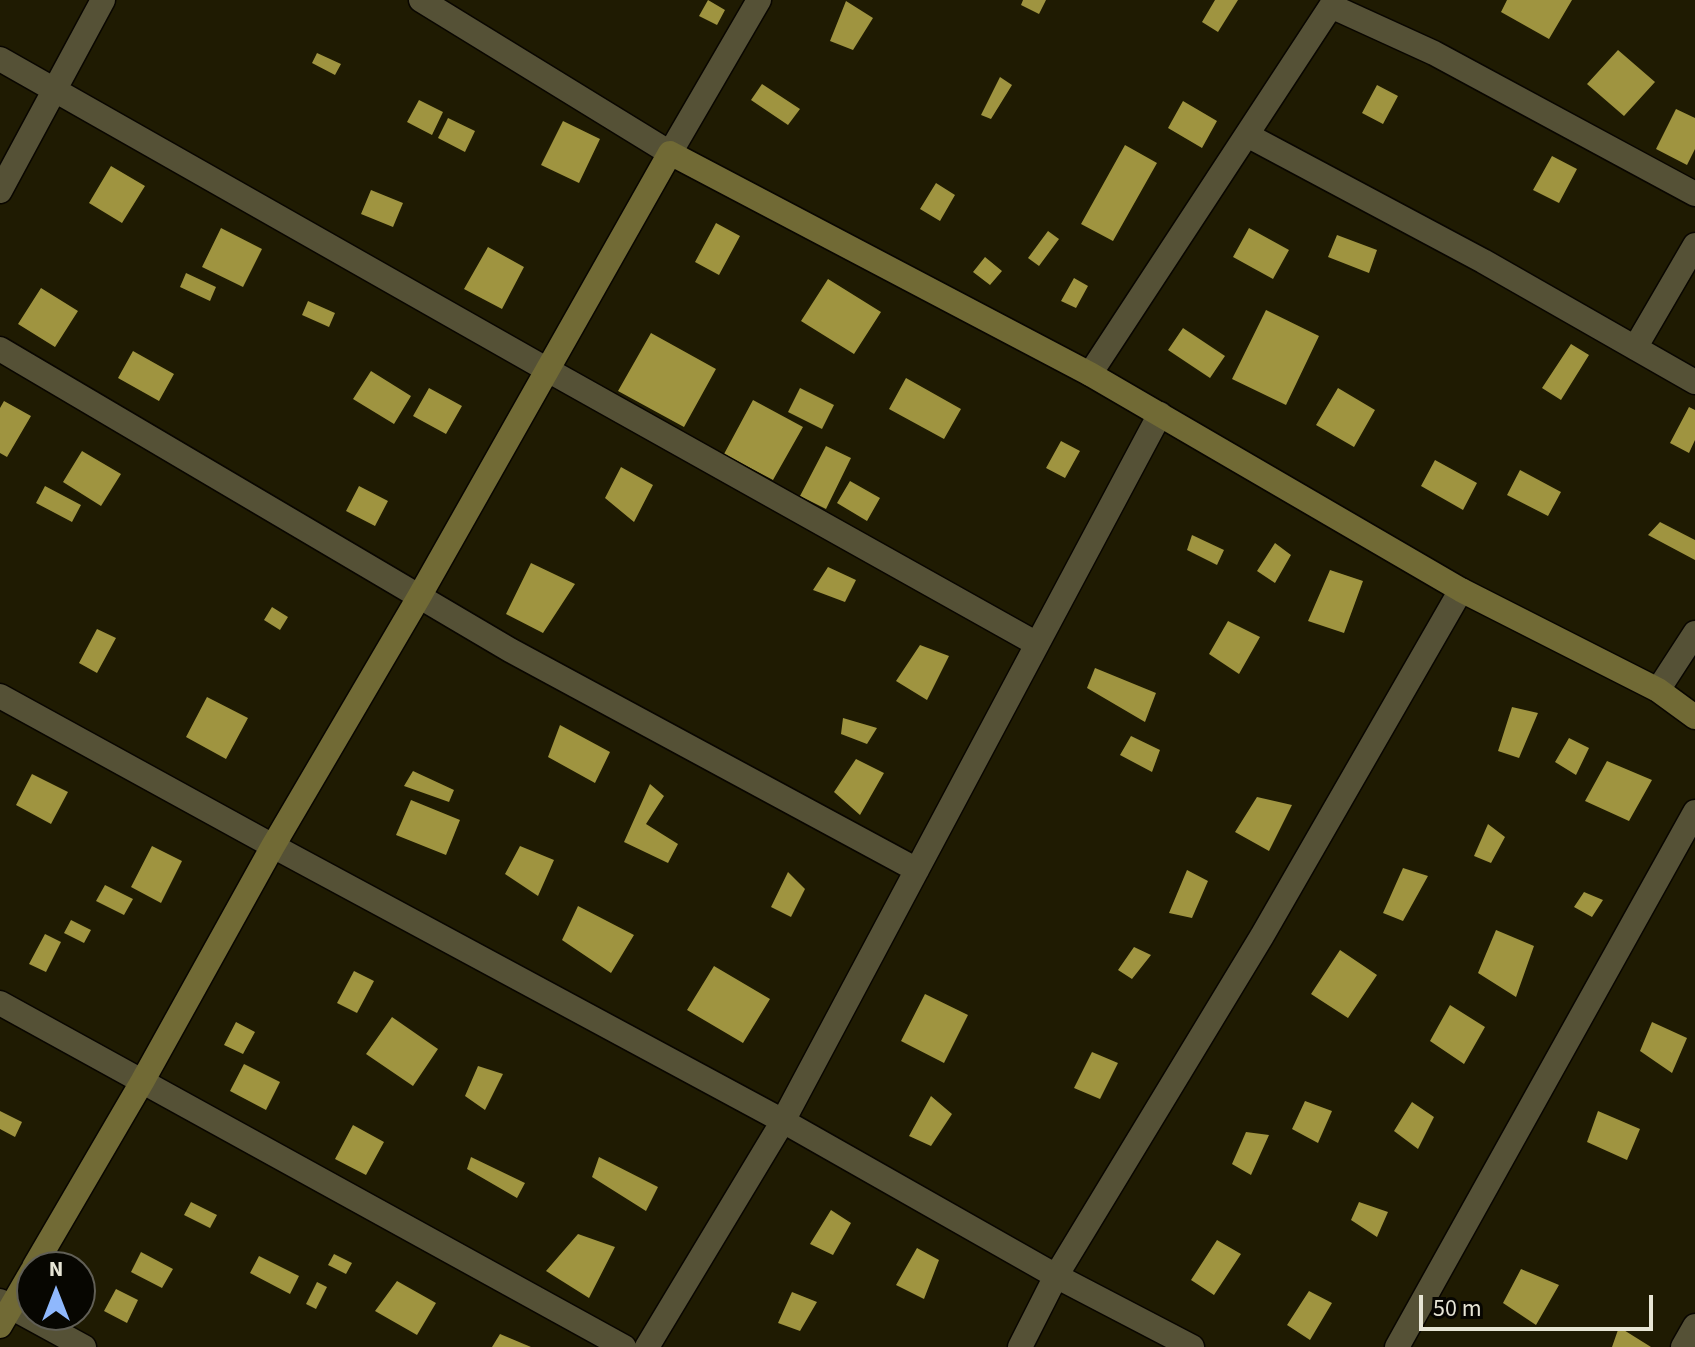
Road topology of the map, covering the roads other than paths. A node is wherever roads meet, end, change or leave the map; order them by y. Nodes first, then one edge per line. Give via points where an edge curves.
1 (103, 0) edge
2 (421, 0) edge
3 (759, 0) edge
4 (1333, 3) edge
5 (0, 59) edge
6 (54, 90) junction
7 (1247, 135) junction
8 (670, 153) junction
9 (0, 191) edge
10 (1695, 194) edge
11 (1695, 245) edge
12 (1635, 348) junction
13 (0, 349) edge
14 (546, 369) junction
15 (1090, 374) junction
16 (1695, 382) edge
17 (1160, 414) junction
18 (1461, 590) junction
19 (419, 597) junction
20 (1695, 633) edge
21 (1037, 644) junction
22 (1658, 690) junction
23 (0, 696) edge
24 (1695, 717) edge
25 (1695, 812) edge
26 (273, 846) junction
27 (917, 870) junction
28 (0, 1003) edge
29 (142, 1082) junction
30 (783, 1121) junction
31 (43, 1251) edge
32 (1056, 1276) junction
33 (16, 1294) edge
34 (4, 1311) edge
35 (1695, 1326) edge
36 (84, 1347) edge
37 (624, 1347) edge
38 (647, 1347) edge
39 (1020, 1347) edge
40 (1192, 1347) edge
41 (1397, 1347) edge
42 (1683, 1347) edge

1 - 6 street
2 - 8 street
3 - 8 street
4 - 7 street
4 - 10 street
5 - 6 street
6 - 9 street
6 - 14 street
7 - 12 street
7 - 15 street
8 - 14 street
8 - 15 street
11 - 12 street
12 - 16 street
13 - 19 street
14 - 19 street
14 - 21 street
15 - 17 street
17 - 18 street
17 - 21 street
18 - 22 street
18 - 32 street via 1262,936
19 - 26 street
19 - 27 street
20 - 22 street
21 - 27 street
22 - 24 street
23 - 26 street
25 - 41 street
26 - 29 street
26 - 30 street
27 - 30 street
28 - 29 street
29 - 31 street
29 - 37 street
30 - 32 street
30 - 38 street
32 - 39 street
32 - 40 street
33 - 34 street
34 - 36 street
35 - 42 street

